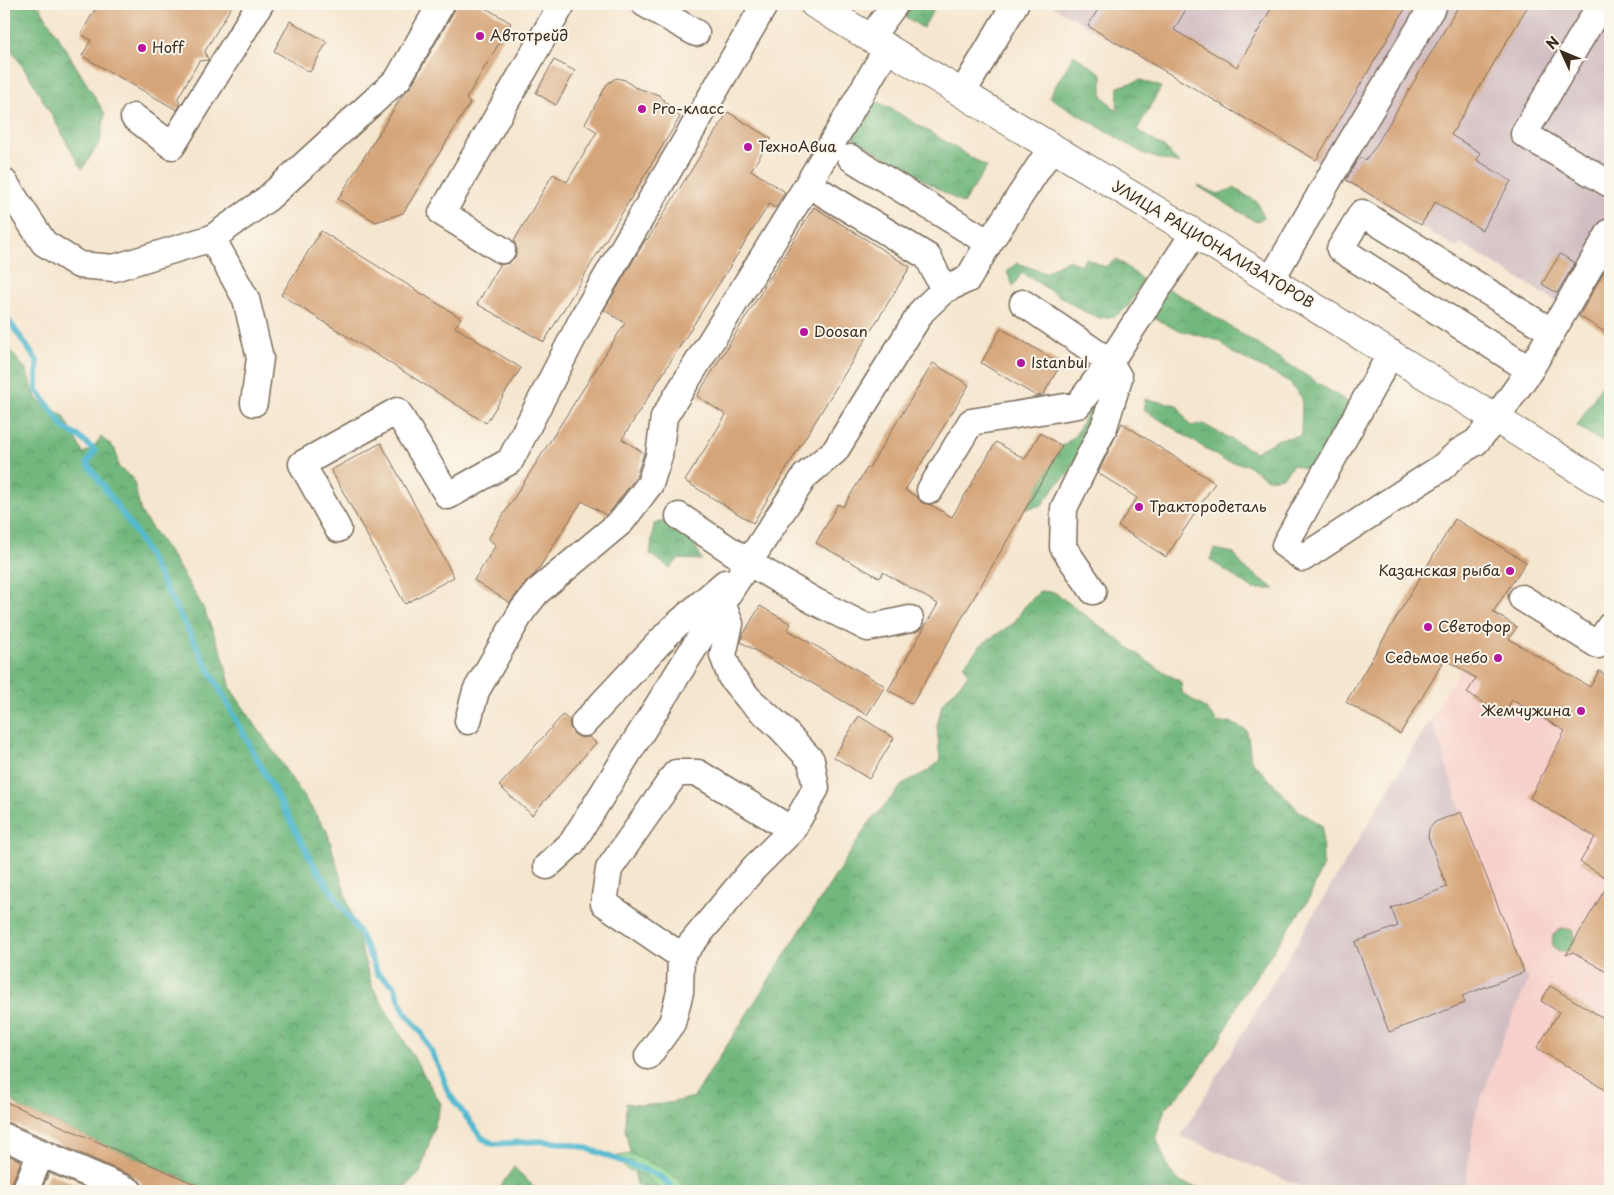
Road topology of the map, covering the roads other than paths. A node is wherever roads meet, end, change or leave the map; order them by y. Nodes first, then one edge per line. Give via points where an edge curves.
1 (260, 4) edge
2 (441, 4) edge
3 (562, 4) edge
4 (646, 4) edge
5 (765, 4) edge
6 (814, 4) edge
7 (894, 4) edge
8 (1015, 4) edge
9 (1434, 4) edge
10 (1601, 4) edge
11 (696, 33) dead end
12 (879, 42) junction
13 (963, 92) junction
14 (134, 117) dead end
15 (1052, 147) junction
16 (851, 158) dead end
17 (4, 182) edge
18 (808, 184) junction
19 (1610, 184) edge
20 (1610, 232) edge
21 (1194, 233) junction
22 (212, 238) junction
23 (989, 243) junction
24 (502, 250) dead end
25 (1271, 280) junction
26 (944, 290) junction
27 (1023, 303) dead end
28 (1552, 332) junction
29 (1391, 353) junction
30 (1110, 362) junction
31 (1530, 370) junction
32 (254, 403) dead end
33 (1496, 418) junction
34 (1610, 489) edge
35 (930, 490) dead end
36 (679, 516) dead end
37 (338, 529) dead end
38 (748, 562) junction
39 (1093, 592) dead end
40 (1522, 598) dead end
41 (722, 603) junction
42 (910, 619) dead end
43 (1610, 626) edge
44 (468, 721) dead end
45 (584, 723) dead end
46 (792, 830) junction
47 (547, 866) dead end
48 (681, 956) junction
49 (648, 1056) dead end
50 (4, 1137) edge
51 (41, 1153) junction
52 (93, 1184) edge
53 (24, 1191) edge
54 (129, 1191) edge

1 - 14 lane via 172,146
2 - 22 lane via 398,79 267,199
3 - 24 lane via 442,213
4 - 11 lane
5 - 37 lane via 585,314 510,461 448,496 397,411 302,464
6 - 12 main road, УЛИЦА РАЦИОНАЛИЗАТОРОВ
7 - 12 lane
8 - 13 lane
9 - 25 lane
10 - 19 lane via 1524,134
12 - 13 main road, УЛИЦА РАЦИОНАЛИЗАТОРОВ
12 - 18 lane
13 - 15 main road, УЛИЦА РАЦИОНАЛИЗАТОРОВ
15 - 21 main road, УЛИЦА РАЦИОНАЛИЗАТОРОВ
15 - 23 lane
16 - 23 lane
17 - 22 lane via 44,243 79,265 114,268
18 - 26 lane via 928,257
18 - 44 lane via 664,417 659,456 650,484 622,521 537,592 522,611 476,691
20 - 28 lane
21 - 25 main road, УЛИЦА РАЦИОНАЛИЗАТОРОВ
21 - 30 lane
22 - 32 lane via 246,299 260,358
23 - 26 lane via 968,279
25 - 29 main road, УЛИЦА РАЦИОНАЛИЗАТОРОВ
26 - 38 lane via 922,311 835,451 805,476
27 - 30 lane
28 - 31 lane
28 - 31 lane via 1362,213 1340,250
29 - 33 main road, УЛИЦА РАЦИОНАЛИЗАТОРОВ
29 - 33 lane via 1285,546 1303,558 1441,468 1476,442
30 - 35 lane via 1078,405 970,422
30 - 39 lane via 1119,378 1104,428 1064,508 1063,548
31 - 33 lane
33 - 34 main road, УЛИЦА РАЦИОНАЛИЗАТОРОВ
36 - 38 lane
38 - 41 lane
38 - 42 lane via 868,628
38 - 45 lane via 672,629
40 - 43 lane via 1598,645
41 - 46 lane via 730,624 723,655 731,677 811,760 816,788
41 - 47 lane via 572,843
46 - 48 lane via 753,869
46 - 48 lane via 698,773 676,773 609,869 604,903
48 - 49 lane via 680,992 672,1023
50 - 51 lane
51 - 52 lane
51 - 53 lane
52 - 54 lane

